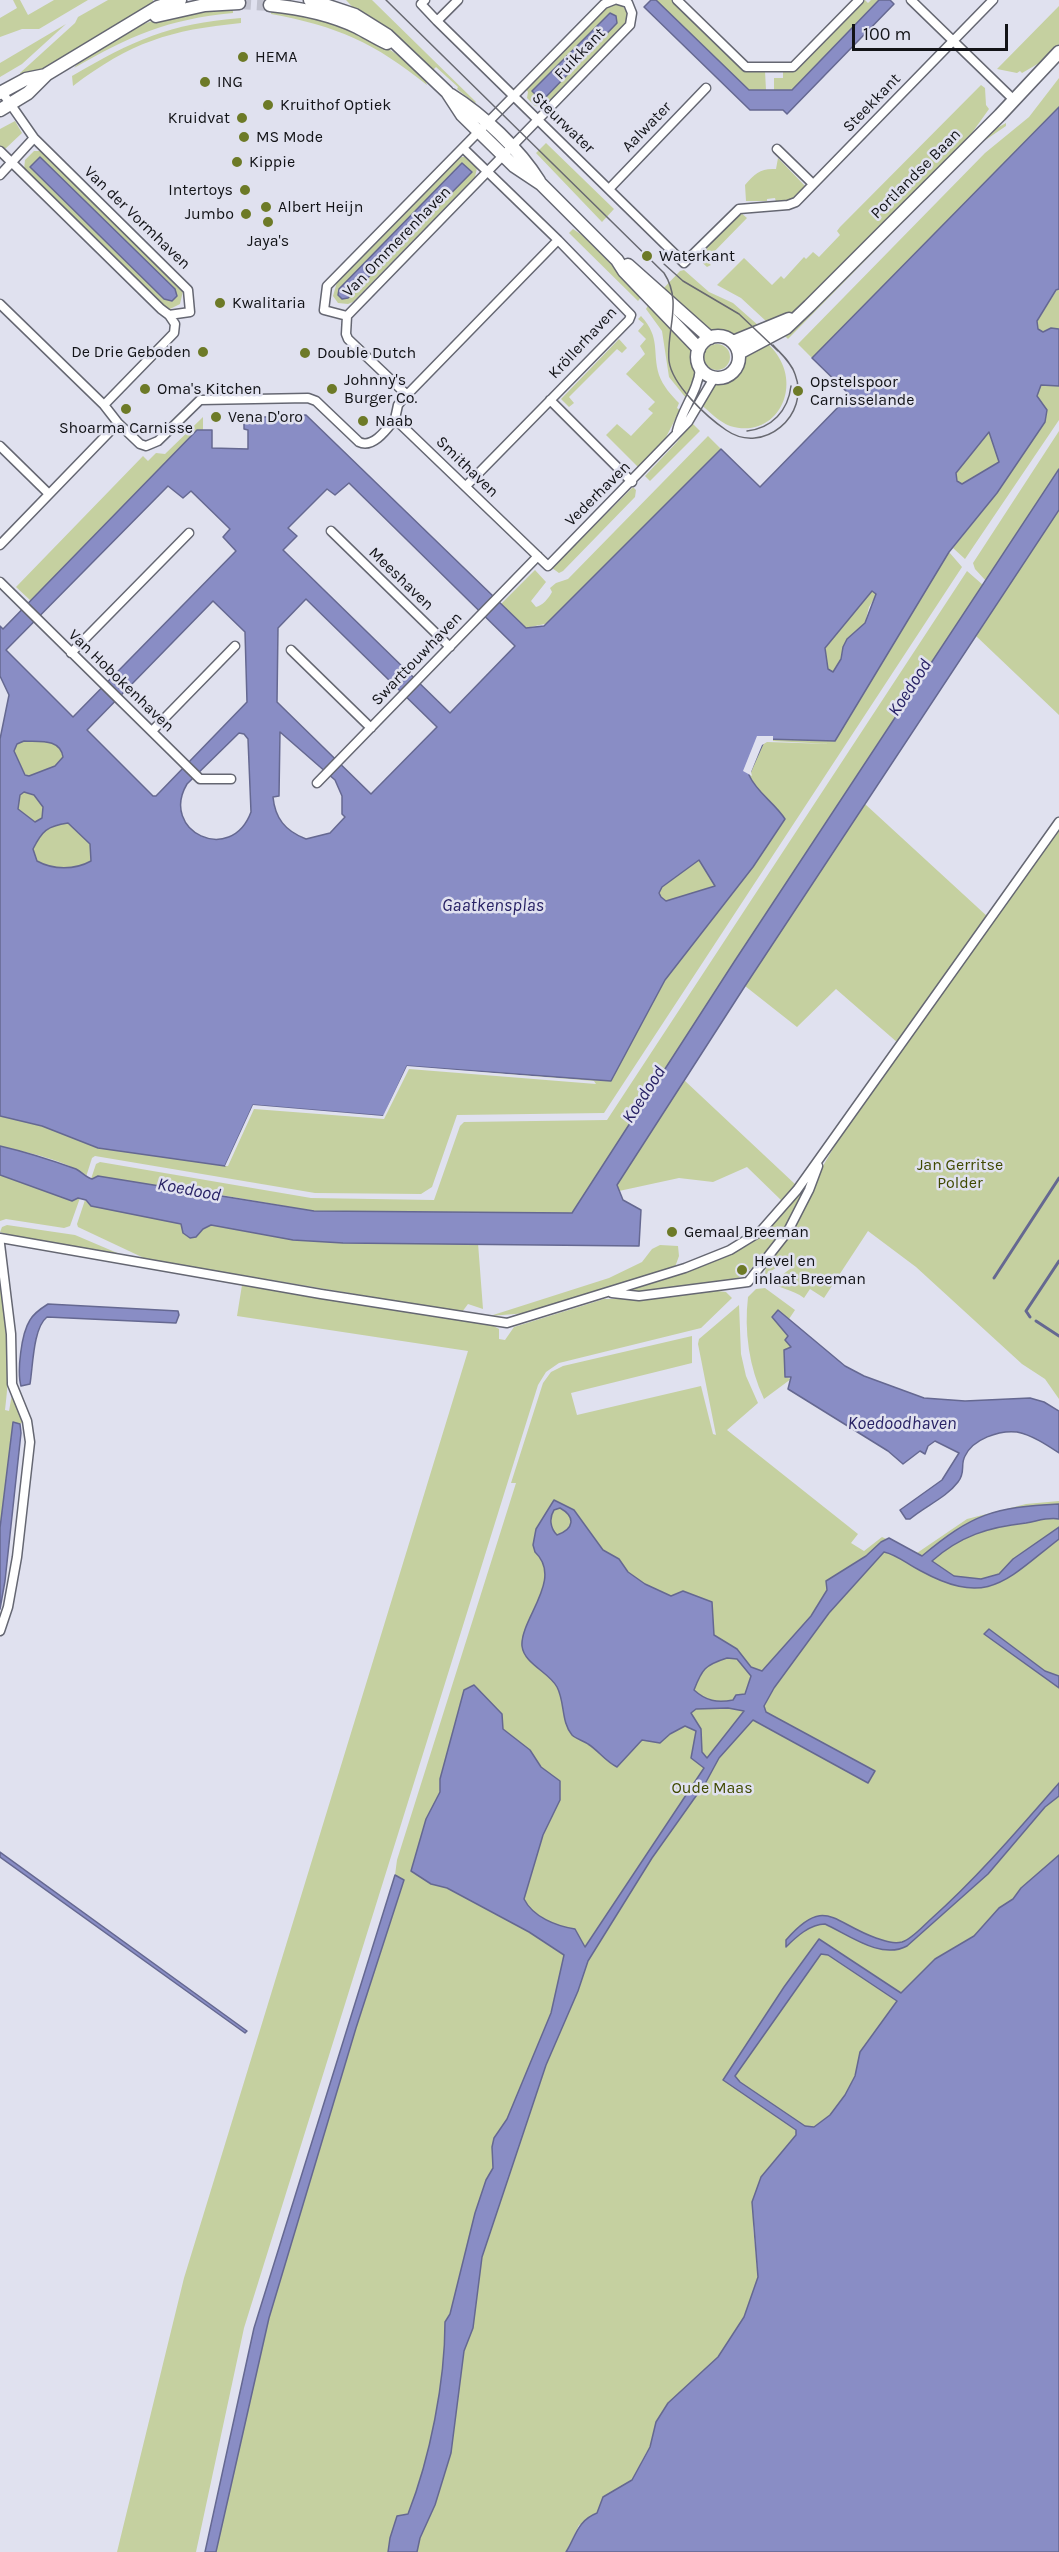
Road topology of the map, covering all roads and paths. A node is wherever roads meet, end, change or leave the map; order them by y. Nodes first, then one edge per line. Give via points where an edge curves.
1 (180, 0) edge
2 (310, 0) edge
3 (458, 0) edge
4 (616, 0) edge
5 (677, 0) edge
6 (859, 0) edge
7 (910, 0) edge
8 (993, 0) edge
9 (423, 2) edge
10 (630, 2) edge
11 (238, 3) dead end
12 (270, 5) dead end
13 (140, 20) junction
14 (437, 21) junction
15 (953, 42) junction
16 (399, 48) junction
17 (1059, 52) edge
18 (47, 74) junction
19 (706, 88) dead end
20 (1, 93) edge
21 (514, 96) junction
22 (1014, 100) junction
23 (12, 103) junction
24 (0, 110) edge
25 (538, 119) junction
26 (483, 127) junction
27 (34, 138) junction
28 (463, 148) junction
29 (777, 149) dead end
30 (0, 151) edge
31 (507, 151) junction
32 (11, 163) junction
33 (487, 172) junction
34 (0, 175) edge
35 (813, 184) junction
36 (610, 188) junction
37 (558, 240) junction
38 (617, 260) junction
39 (684, 263) joint
40 (0, 304) edge
41 (169, 315) junction
42 (347, 316) junction
43 (710, 338) junction
44 (736, 348) junction
45 (699, 349) junction
46 (700, 369) junction
47 (714, 378) junction
48 (407, 395) junction
49 (550, 400) junction
50 (104, 405) junction
51 (395, 419) junction
52 (118, 423) junction
53 (677, 432) junction
54 (0, 446) edge
55 (632, 482) junction
56 (466, 486) junction
57 (49, 494) junction
58 (331, 531) dead end
59 (189, 533) dead end
60 (0, 545) edge
61 (538, 556) junction
62 (0, 582) edge
63 (235, 646) dead end
64 (450, 647) junction
65 (291, 650) dead end
66 (71, 653) junction
67 (371, 728) junction
68 (152, 731) junction
69 (231, 779) dead end
70 (317, 783) dead end
71 (1059, 822) edge
72 (822, 1157) junction
73 (0, 1238) edge
74 (0, 1244) edge
75 (609, 1292) junction
76 (0, 1631) edge

1 - 13 street via 158,7
2 - 16 street via 355,15 387,35
3 - 14 street
4 - 10 street, Fuikkant
4 - 21 street, Fuikkant via 604,4
5 - 6 street via 746,67 770,68 793,67
7 - 15 street
8 - 15 street, Steekkant
9 - 14 street, Steurwater
10 - 25 street, Fuikkant via 630,25
11 - 13 street via 205,5
12 - 16 street via 327,16
13 - 18 street
14 - 21 street, Steurwater
15 - 22 street
15 - 35 street, Steekkant
16 - 26 street via 447,92 470,107
17 - 22 street, Portlandse Baan
18 - 20 street via 26,79
18 - 23 street
19 - 36 street, Aalwater
20 - 23 street, Van der Vormhaven
21 - 25 street, Steurwater
21 - 26 street, Fuikkant
22 - 44 street, Portlandse Baan via 796,318
23 - 24 street
23 - 27 street, Van der Vormhaven
25 - 31 street, Fuikkant
25 - 36 street, Steurwater
26 - 28 street, Van Ommerenhaven
26 - 31 street
27 - 32 street
27 - 41 street, Van der Vormhaven via 188,290 190,312
28 - 33 street
28 - 42 street, Van Ommerenhaven via 327,286 324,310
29 - 35 street
30 - 32 street
31 - 33 street, Van Ommerenhaven
31 - 38 street via 528,165 541,184
32 - 34 street
32 - 41 street
33 - 37 street, Kröllerhaven
33 - 42 street, Van Ommerenhaven
35 - 39 street, Steekkant via 793,204 739,209
36 - 39 street, Steurwater
37 - 48 street
37 - 49 street, Kröllerhaven via 631,315
38 - 43 street via 628,265
38 - 45 street
40 - 50 street
41 - 50 street via 175,324 174,333
42 - 48 street via 348,339
43 - 44 street via 722,336
43 - 45 street
44 - 47 street via 737,367 728,376
45 - 46 street
46 - 47 street
46 - 53 street, Vederhaven
47 - 53 street, Vederhaven via 688,422
48 - 51 street via 398,405
49 - 55 street
49 - 56 street, Kröllerhaven
50 - 52 street
51 - 52 street via 372,443 365,445 308,398 201,400 158,441 146,446
51 - 56 street, Smithaven
52 - 57 street
53 - 55 street, Vederhaven
54 - 57 street
55 - 61 street, Vederhaven via 548,566
56 - 61 street, Smithaven
57 - 60 street
58 - 64 street, Meeshaven
59 - 66 street
61 - 64 street, Swarttouwhaven
62 - 66 street, Van Hobokenhaven
63 - 68 street
64 - 67 street, Swarttouwhaven
65 - 67 street
66 - 68 street, Van Hobokenhaven
67 - 70 street, Swarttouwhaven
68 - 69 street, Van Hobokenhaven via 203,780
71 - 72 street
72 - 75 street via 780,1211 746,1241 685,1268
72 - 75 street via 788,1231 748,1282 639,1296
73 - 75 street via 507,1323
74 - 76 street via 11,1334 12,1384 27,1421 30,1442 17,1557

